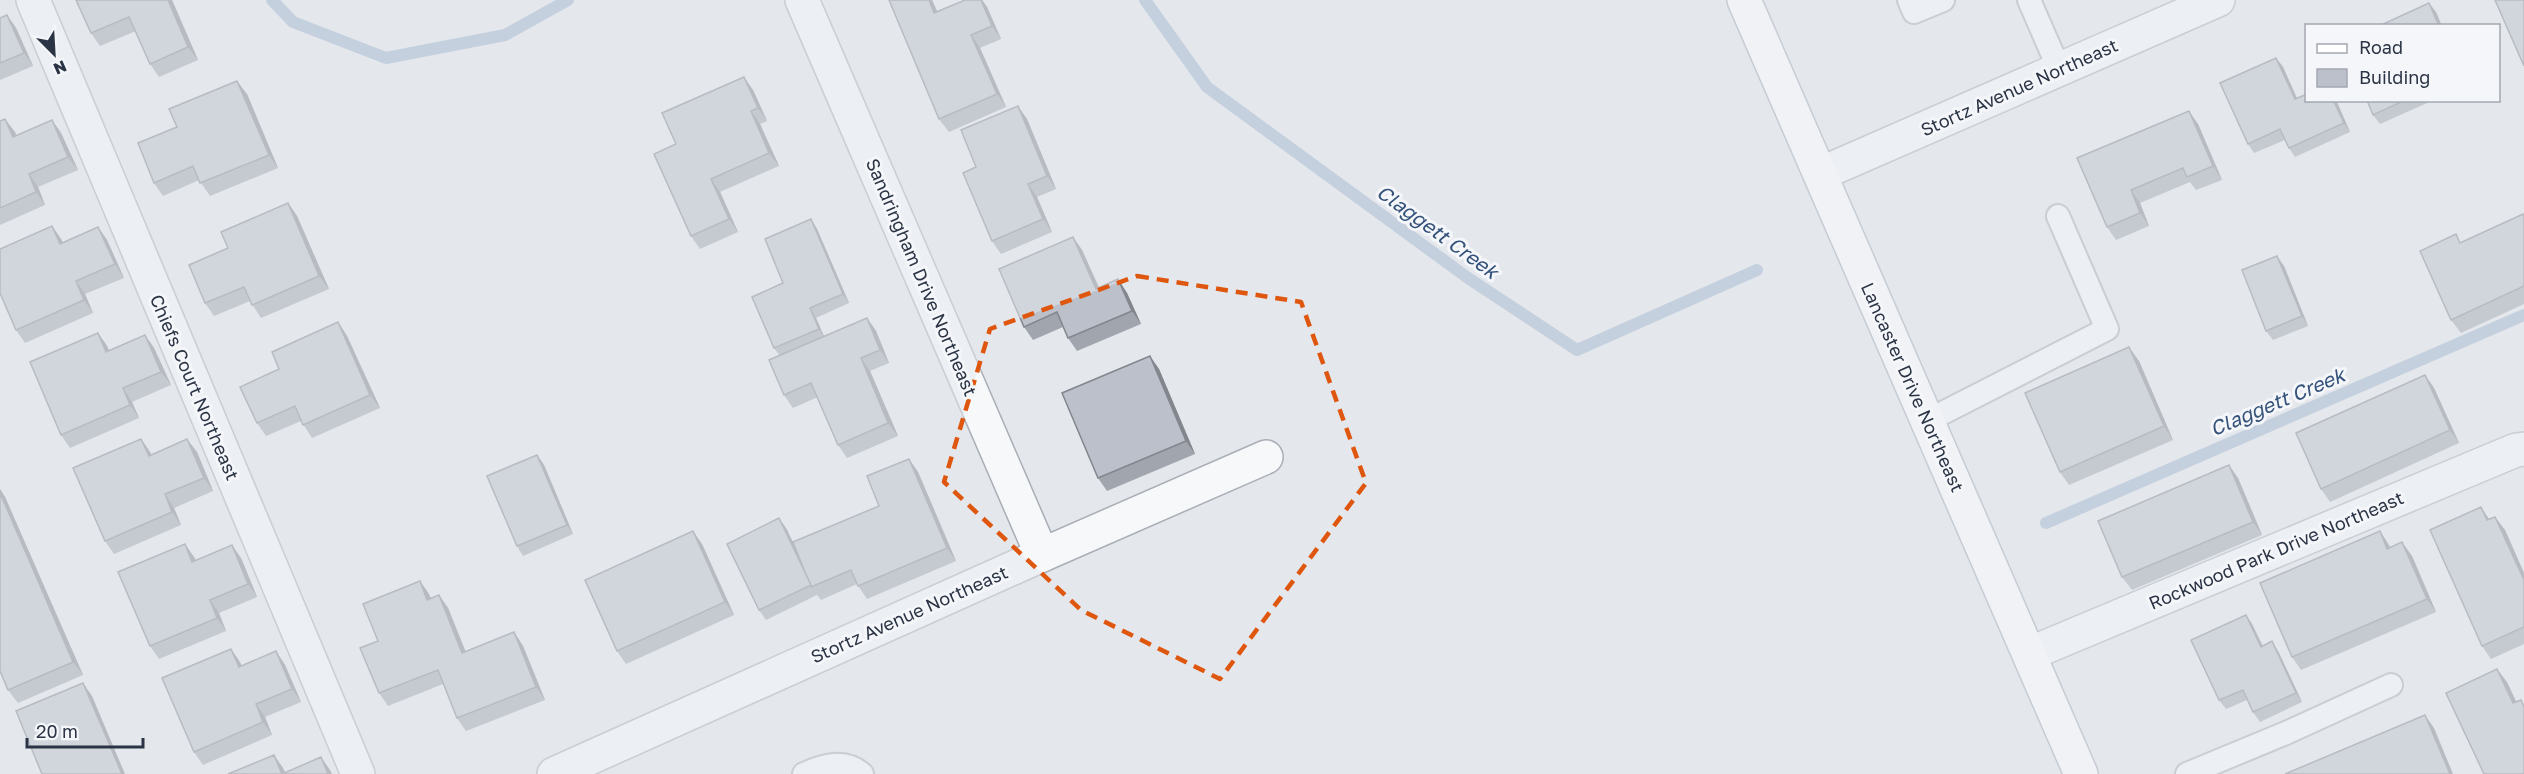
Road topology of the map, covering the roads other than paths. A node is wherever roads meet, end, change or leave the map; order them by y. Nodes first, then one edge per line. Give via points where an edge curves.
1 (33, 0) edge
2 (802, 0) edge
3 (1744, 0) edge
4 (1909, 0) edge
5 (1943, 0) edge
6 (2029, 0) edge
7 (2218, 0) edge
8 (2059, 69) junction
9 (1820, 174) junction
10 (2058, 216) dead end
11 (1927, 421) junction
12 (2524, 449) edge
13 (1266, 457) dead end
14 (1042, 555) junction
15 (2029, 654) junction
16 (2391, 685) dead end
17 (358, 774) edge
18 (554, 774) edge
19 (804, 774) edge
20 (862, 774) edge
21 (2081, 774) edge
22 (2187, 774) edge

1 - 17 street, Chiefs Court Northeast
2 - 14 street, Sandringham Drive Northeast
3 - 9 main road, Lancaster Drive Northeast
4 - 5 lane via 1914,12
6 - 8 lane
7 - 8 street, Stortz Avenue Northeast
8 - 9 street, Stortz Avenue Northeast
9 - 11 main road, Lancaster Drive Northeast
10 - 11 lane via 2107,329
11 - 15 main road, Lancaster Drive Northeast
12 - 15 street, Rockwood Park Drive Northeast
13 - 14 street, Stortz Avenue Northeast
14 - 18 street, Stortz Avenue Northeast
15 - 21 main road, Lancaster Drive Northeast
16 - 22 lane
19 - 20 lane via 825,765 853,766

